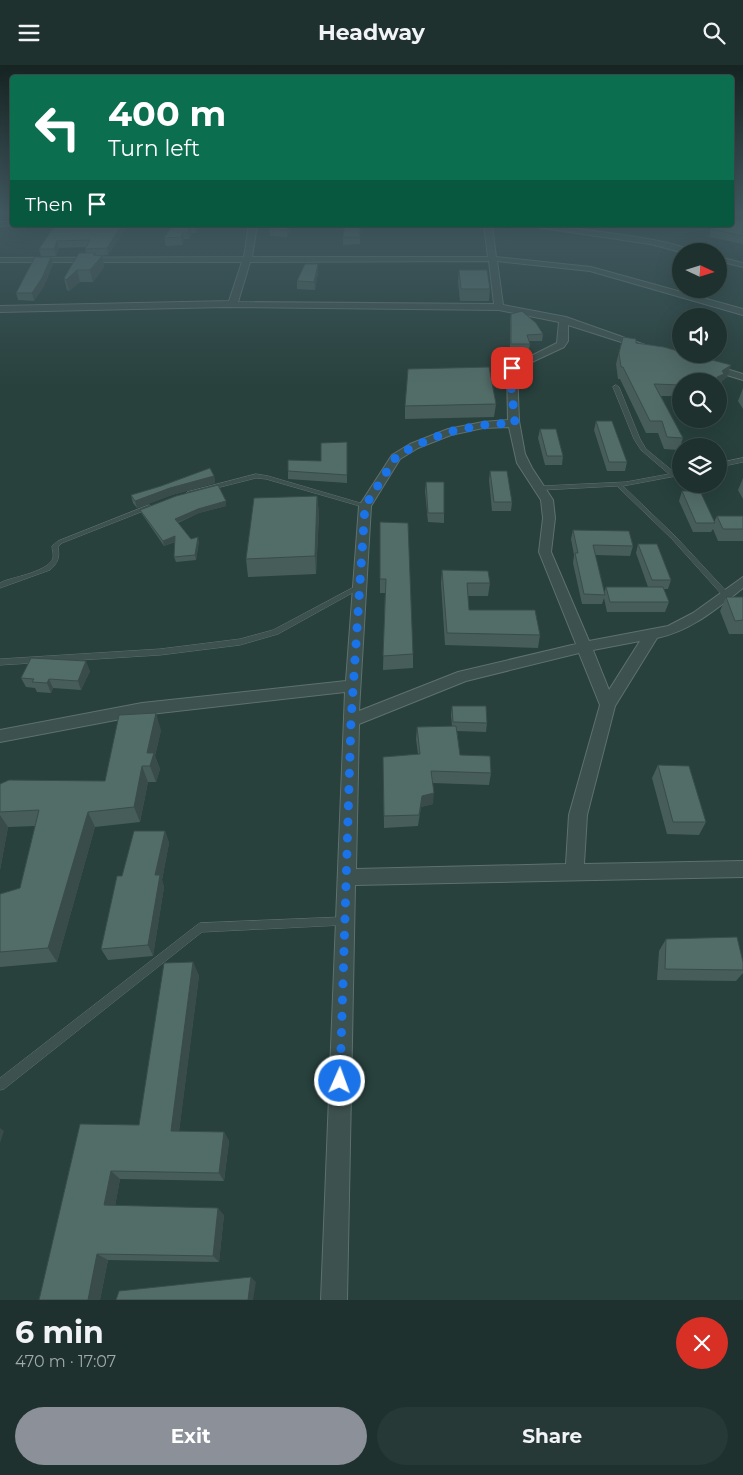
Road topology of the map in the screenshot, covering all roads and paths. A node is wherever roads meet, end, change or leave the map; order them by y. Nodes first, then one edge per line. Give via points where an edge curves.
1 (243, 272) edge
2 (493, 272) edge
3 (600, 272) edge
4 (234, 304) junction
5 (499, 307) junction
6 (0, 309) edge
7 (743, 312) edge
8 (564, 319) junction
9 (646, 347) edge
10 (699, 364) edge
11 (743, 377) edge
12 (616, 387) dead end
13 (515, 423) junction
14 (743, 460) edge
15 (727, 463) edge
16 (672, 473) edge
17 (672, 475) edge
18 (619, 485) junction
19 (542, 488) junction
20 (183, 495) edge
21 (156, 504) edge
22 (365, 506) junction
23 (743, 581) edge
24 (0, 586) edge
25 (360, 587) junction
26 (726, 595) junction
27 (652, 634) junction
28 (584, 647) junction
29 (0, 662) edge
30 (353, 686) junction
31 (608, 705) junction
32 (351, 721) junction
33 (0, 736) edge
34 (743, 869) edge
35 (575, 873) junction
36 (346, 877) junction
37 (345, 921) junction
38 (0, 1085) edge
39 (334, 1300) edge

1 - 4 street
2 - 5 street
3 - 7 street
4 - 5 street
4 - 6 street
5 - 8 street
8 - 9 street
8 - 13 street via 560,345 512,368
10 - 11 street
12 - 16 lane via 637,439
13 - 19 street via 518,449 524,464
13 - 22 street via 448,432 414,446 396,457
14 - 15 lane
17 - 18 lane
18 - 19 lane
18 - 26 lane
19 - 28 street via 549,506 543,540 545,552
20 - 22 lane via 256,476
21 - 24 lane via 60,542 55,546 56,558 43,571
22 - 25 street
23 - 26 street
25 - 29 lane via 275,632 240,642 160,652
25 - 30 street
26 - 27 street via 672,630
27 - 28 street
27 - 31 street
28 - 31 street
28 - 32 street via 463,676
30 - 32 street
30 - 33 street via 142,709
31 - 35 street via 578,815
32 - 36 street
34 - 35 street
35 - 36 street
36 - 37 street
37 - 38 lane via 200,928
37 - 39 street

